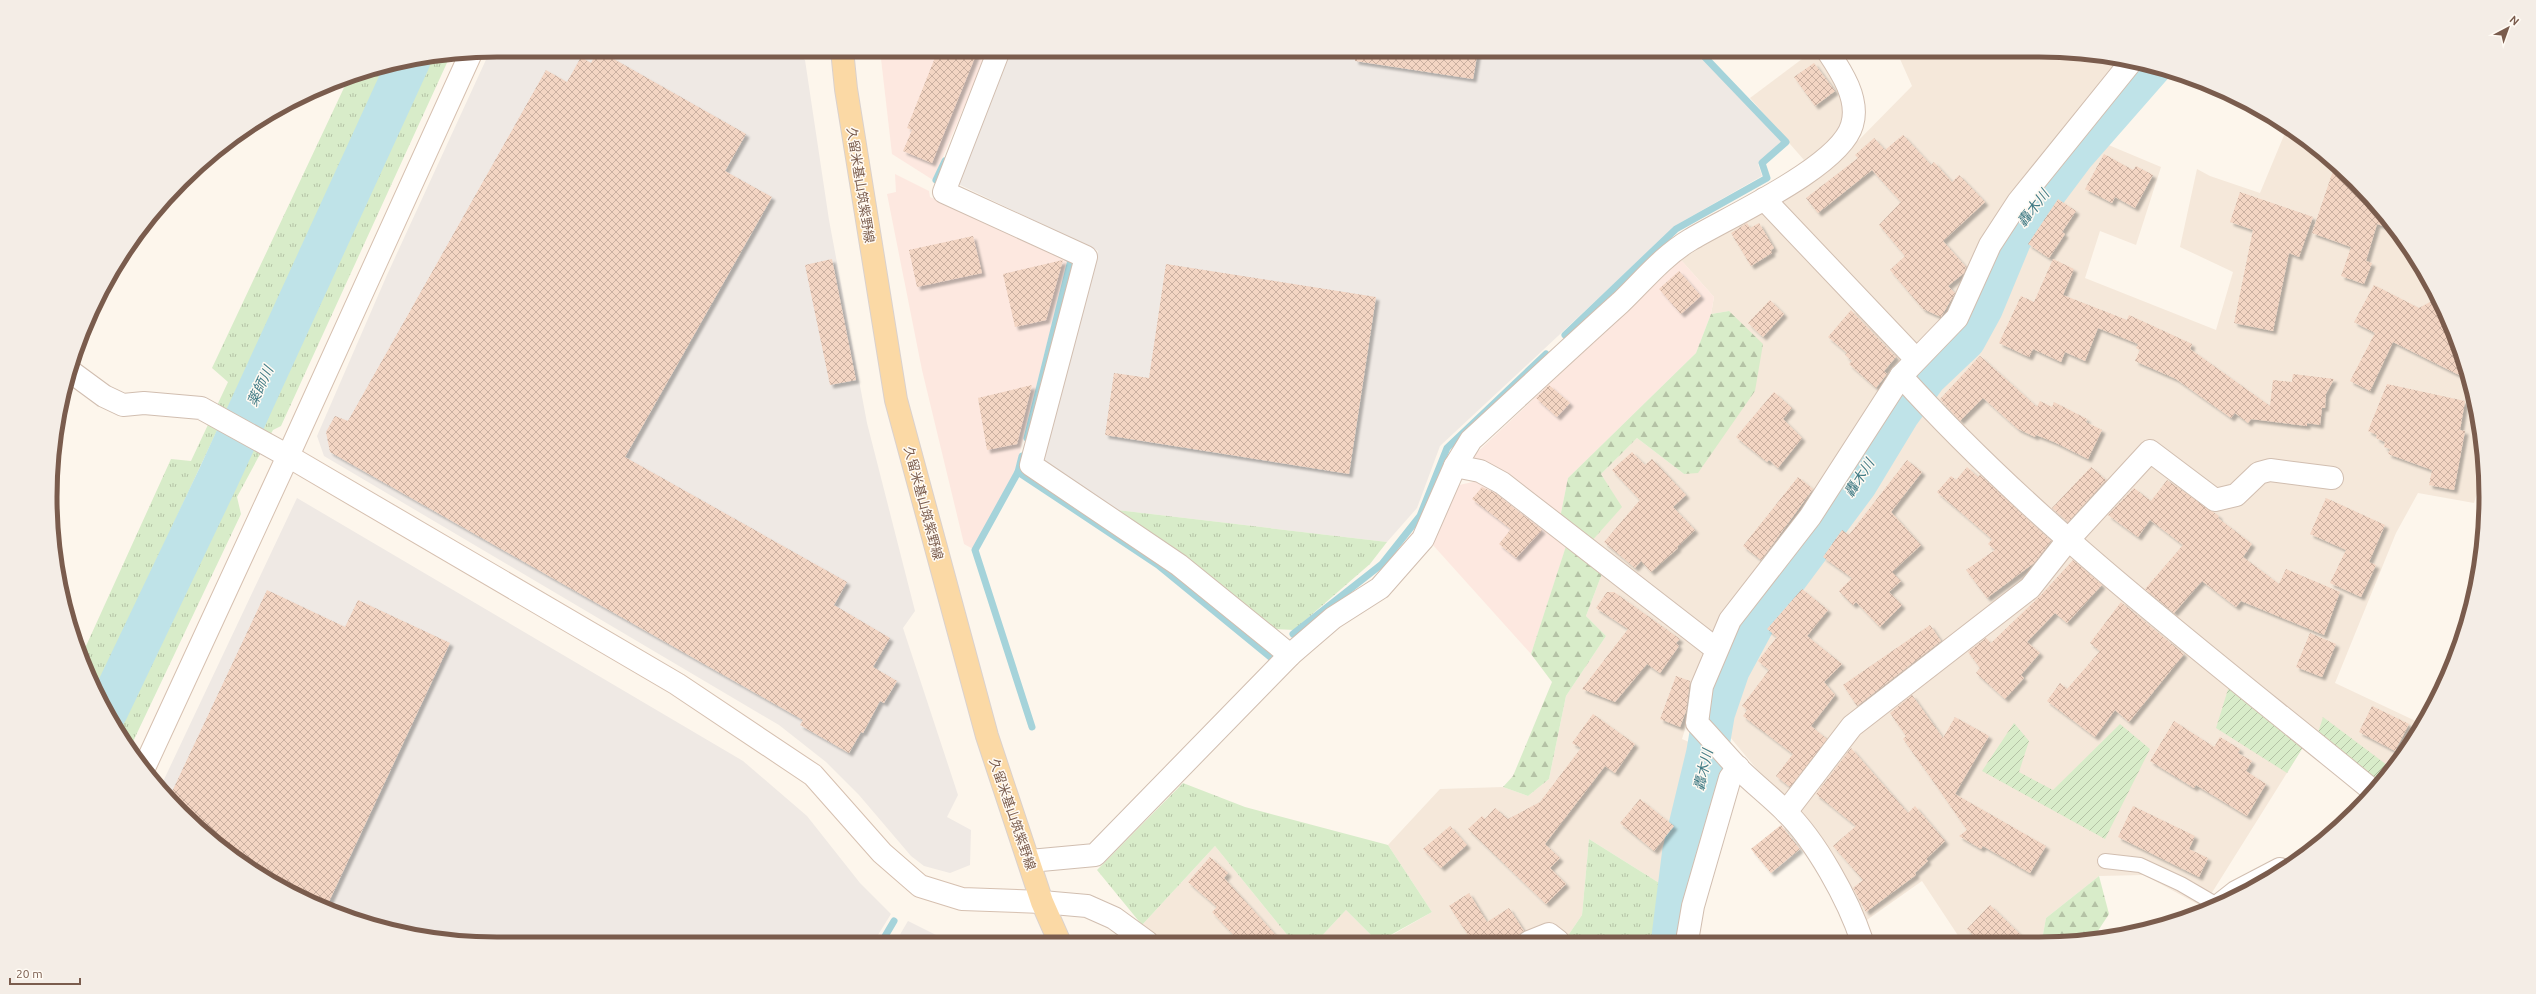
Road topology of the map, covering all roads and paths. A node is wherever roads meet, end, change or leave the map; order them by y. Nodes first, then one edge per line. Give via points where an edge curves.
1 (843, 57) edge
2 (996, 57) edge
3 (1831, 57) edge
4 (469, 58) edge
5 (2128, 66) edge
6 (1764, 199) junction
7 (1915, 358) junction
8 (75, 374) edge
9 (1901, 376) junction
10 (288, 456) junction
11 (1455, 466) junction
12 (2332, 478) dead end
13 (2068, 540) junction
14 (1716, 649) junction
15 (1290, 655) junction
16 (1733, 761) junction
17 (146, 763) edge
18 (2369, 788) edge
19 (1786, 812) junction
20 (1030, 861) junction
21 (2105, 861) dead end
22 (1042, 902) junction
23 (2212, 902) edge
24 (1057, 937) edge
25 (1140, 937) edge
26 (1542, 937) edge
27 (1553, 937) edge
28 (1688, 937) edge
29 (1860, 937) edge

1 - 20 main road, 久留米基山筑紫野線 via 896,400 986,736
2 - 15 street via 944,192 1086,257 1031,465 1179,564
3 - 6 street via 1853,97 1852,125 1842,143 1826,158
4 - 10 street
5 - 7 street via 2018,202 1990,246 1957,318
6 - 7 street
6 - 11 street via 1688,241 1653,270 1471,440
7 - 9 street
8 - 10 street via 104,396 123,405 144,403 201,408
9 - 13 street via 1988,467
9 - 14 street via 1810,517 1730,620
10 - 17 street
10 - 22 street via 677,684 813,775 882,854 920,886 962,899
11 - 14 street via 1480,471 1502,483
11 - 15 street via 1423,539 1380,588 1333,618
12 - 13 street via 2270,470 2259,472 2236,495 2215,500 2150,451
13 - 18 street
13 - 19 street via 2030,588 1852,726
14 - 16 street via 1702,686 1697,723
15 - 20 street via 1095,855
16 - 19 street
16 - 28 street via 1693,906
19 - 29 street via 1830,873
20 - 22 main road, 久留米基山筑紫野線
21 - 23 lane via 2140,865 2182,884
22 - 24 main road, 久留米基山筑紫野線
22 - 25 street via 1087,906 1114,918
26 - 27 street via 1549,934

